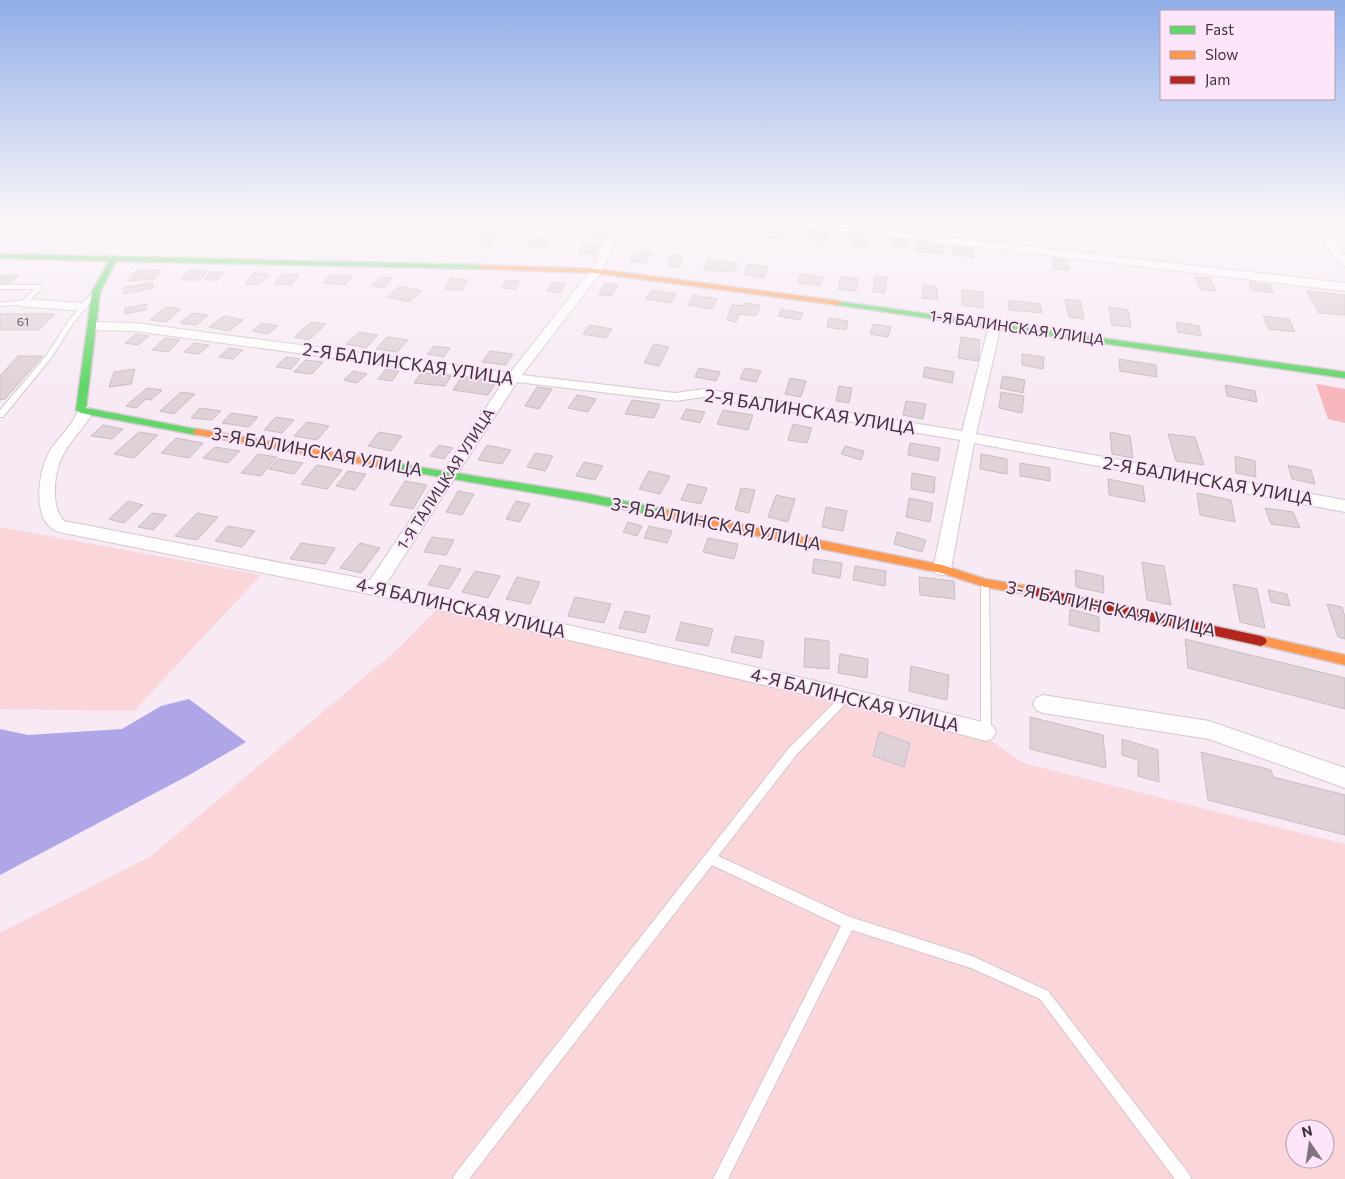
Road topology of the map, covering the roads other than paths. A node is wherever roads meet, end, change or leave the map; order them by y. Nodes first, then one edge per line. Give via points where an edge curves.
1 (104, 277) edge
2 (591, 277) edge
3 (640, 277) edge
4 (1260, 277) edge
5 (0, 286) edge
6 (1345, 287) edge
7 (96, 292) junction
8 (24, 303) junction
9 (0, 304) edge
10 (83, 307) junction
11 (995, 325) junction
12 (92, 326) junction
13 (1345, 375) edge
14 (512, 378) junction
15 (83, 410) junction
16 (0, 415) edge
17 (968, 437) junction
18 (449, 475) junction
19 (1345, 506) edge
20 (942, 569) junction
21 (985, 583) junction
22 (374, 588) junction
23 (1345, 660) edge
24 (847, 696) junction
25 (1043, 704) dead end
26 (986, 732) joint
27 (1345, 778) edge
28 (710, 858) junction
29 (849, 923) junction
30 (460, 1179) edge
31 (720, 1179) edge
32 (1184, 1179) edge

1 - 7 main road
2 - 14 street, 1-Я ТАЛИЦКАЯ УЛИЦА
3 - 11 main road, 1-Я БАЛИНСКАЯ УЛИЦА
4 - 6 street
5 - 8 lane via 40,287
7 - 10 lane
7 - 12 main road
8 - 9 lane
8 - 10 street
10 - 16 lane via 49,357
11 - 13 main road, 1-Я БАЛИНСКАЯ УЛИЦА
11 - 17 street
12 - 14 street, 2-Я БАЛИНСКАЯ УЛИЦА via 135,327
12 - 15 main road
14 - 17 street, 2-Я БАЛИНСКАЯ УЛИЦА via 675,397 704,393
14 - 18 street, 1-Я ТАЛИЦКАЯ УЛИЦА
15 - 18 main road, 3-Я БАЛИНСКАЯ УЛИЦА
15 - 22 street, 4-Я БАЛИНСКАЯ УЛИЦА via 83,417 54,458 48,507 52,521 59,526
17 - 19 street, 2-Я БАЛИНСКАЯ УЛИЦА
17 - 20 street
18 - 20 main road, 3-Я БАЛИНСКАЯ УЛИЦА via 588,498
18 - 22 street, 1-Я ТАЛИЦКАЯ УЛИЦА
20 - 21 main road, 3-Я БАЛИНСКАЯ УЛИЦА
21 - 23 main road, 3-Я БАЛИНСКАЯ УЛИЦА via 1054,594
21 - 26 lane
22 - 24 street, 4-Я БАЛИНСКАЯ УЛИЦА
24 - 26 street, 4-Я БАЛИНСКАЯ УЛИЦА
24 - 28 lane via 793,751
25 - 27 street via 1209,730
28 - 29 lane
28 - 30 lane
29 - 31 lane
29 - 32 lane via 972,962 1044,996

